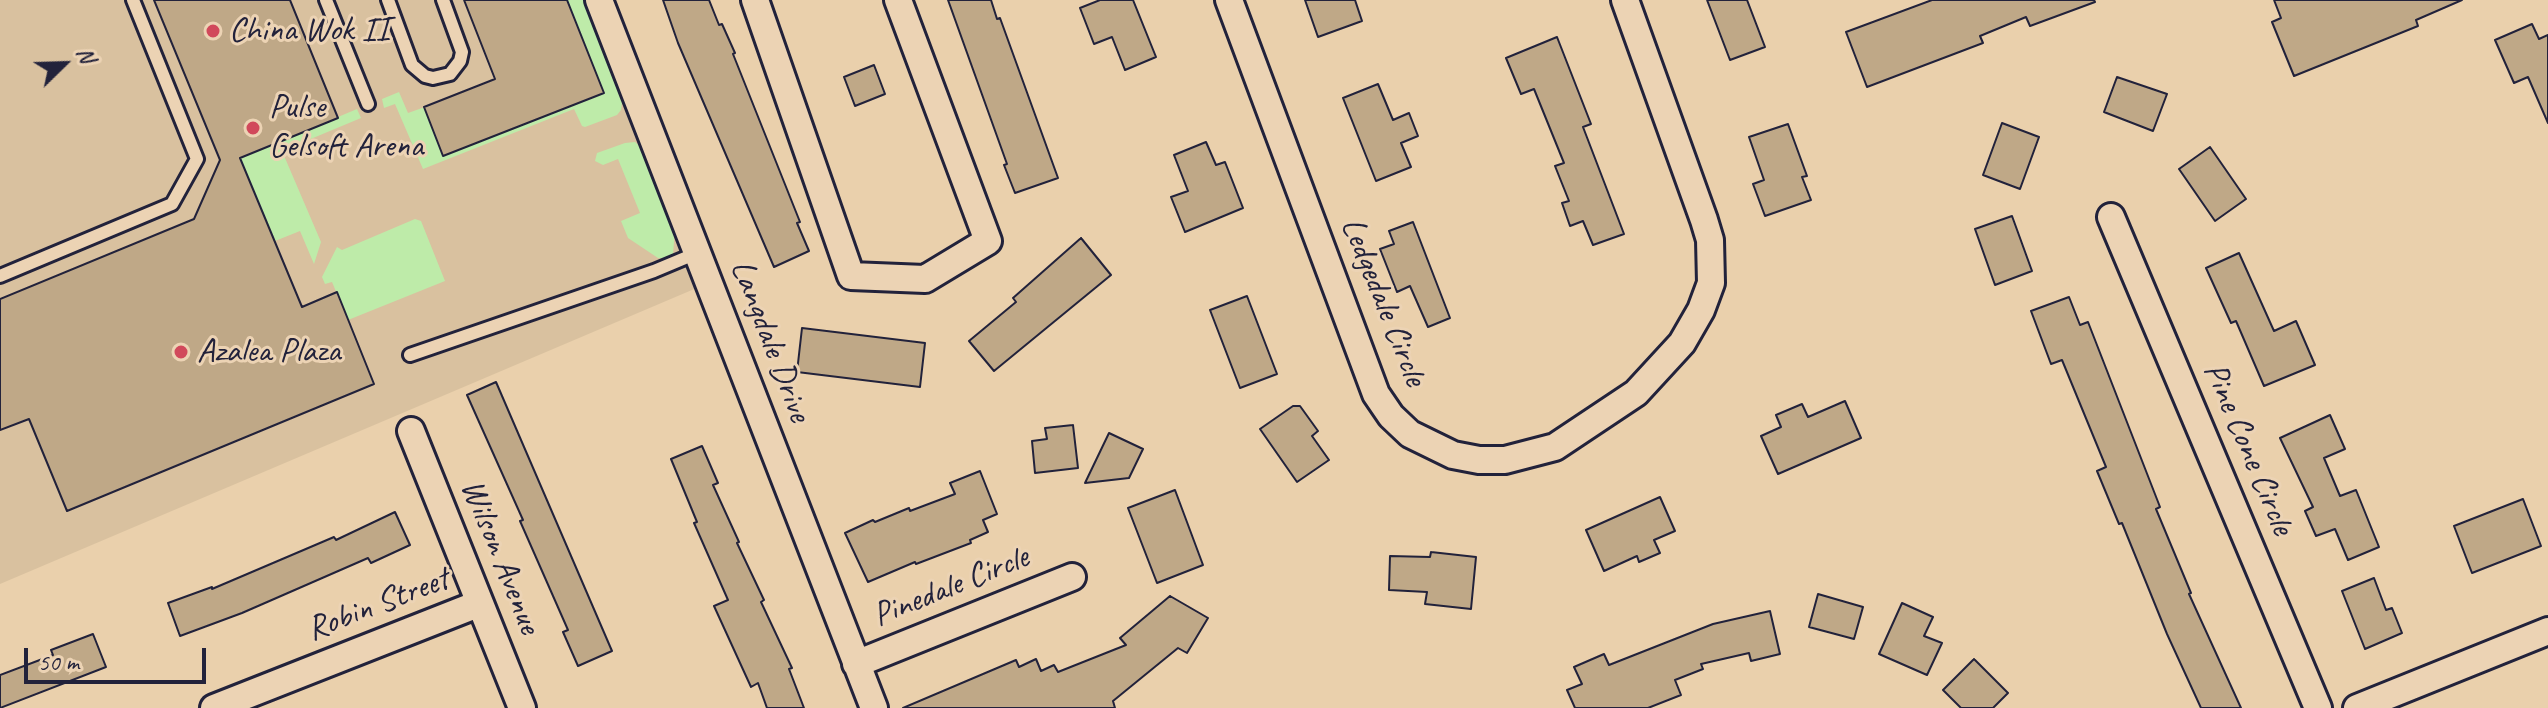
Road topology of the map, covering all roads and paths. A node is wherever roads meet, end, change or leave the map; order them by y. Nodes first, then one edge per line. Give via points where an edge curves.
1 (133, 0) edge
2 (326, 0) edge
3 (388, 0) edge
4 (443, 0) edge
5 (599, 0) edge
6 (755, 0) edge
7 (898, 0) edge
8 (1229, 0) edge
9 (1625, 0) edge
10 (368, 104) dead end
11 (2111, 217) dead end
12 (697, 253) junction
13 (0, 276) edge
14 (410, 355) dead end
15 (411, 431) dead end
16 (1072, 577) dead end
17 (478, 604) junction
18 (2548, 631) edge
19 (856, 664) junction
20 (214, 708) edge
21 (522, 708) edge
22 (874, 708) edge
23 (2318, 708) edge
24 (2357, 708) edge

1 - 13 lane via 197,159 172,204
2 - 10 lane
3 - 4 lane via 412,65 433,78 450,74 462,52
5 - 12 street, Langdale Drive
6 - 7 street via 851,276 925,279 988,241
8 - 9 street, Ledgedale Circle via 1376,394 1410,434 1443,451 1479,460 1505,460 1555,447 1636,393 1682,343 1711,283 1704,220
11 - 23 street, Pine Cone Circle
12 - 14 lane
12 - 19 street, Langdale Drive
15 - 17 street, Wilson Avenue
16 - 19 street, Pinedale Circle
17 - 20 street, Robin Street
17 - 21 street, Wilson Avenue
18 - 24 street
19 - 22 street, Langdale Drive

